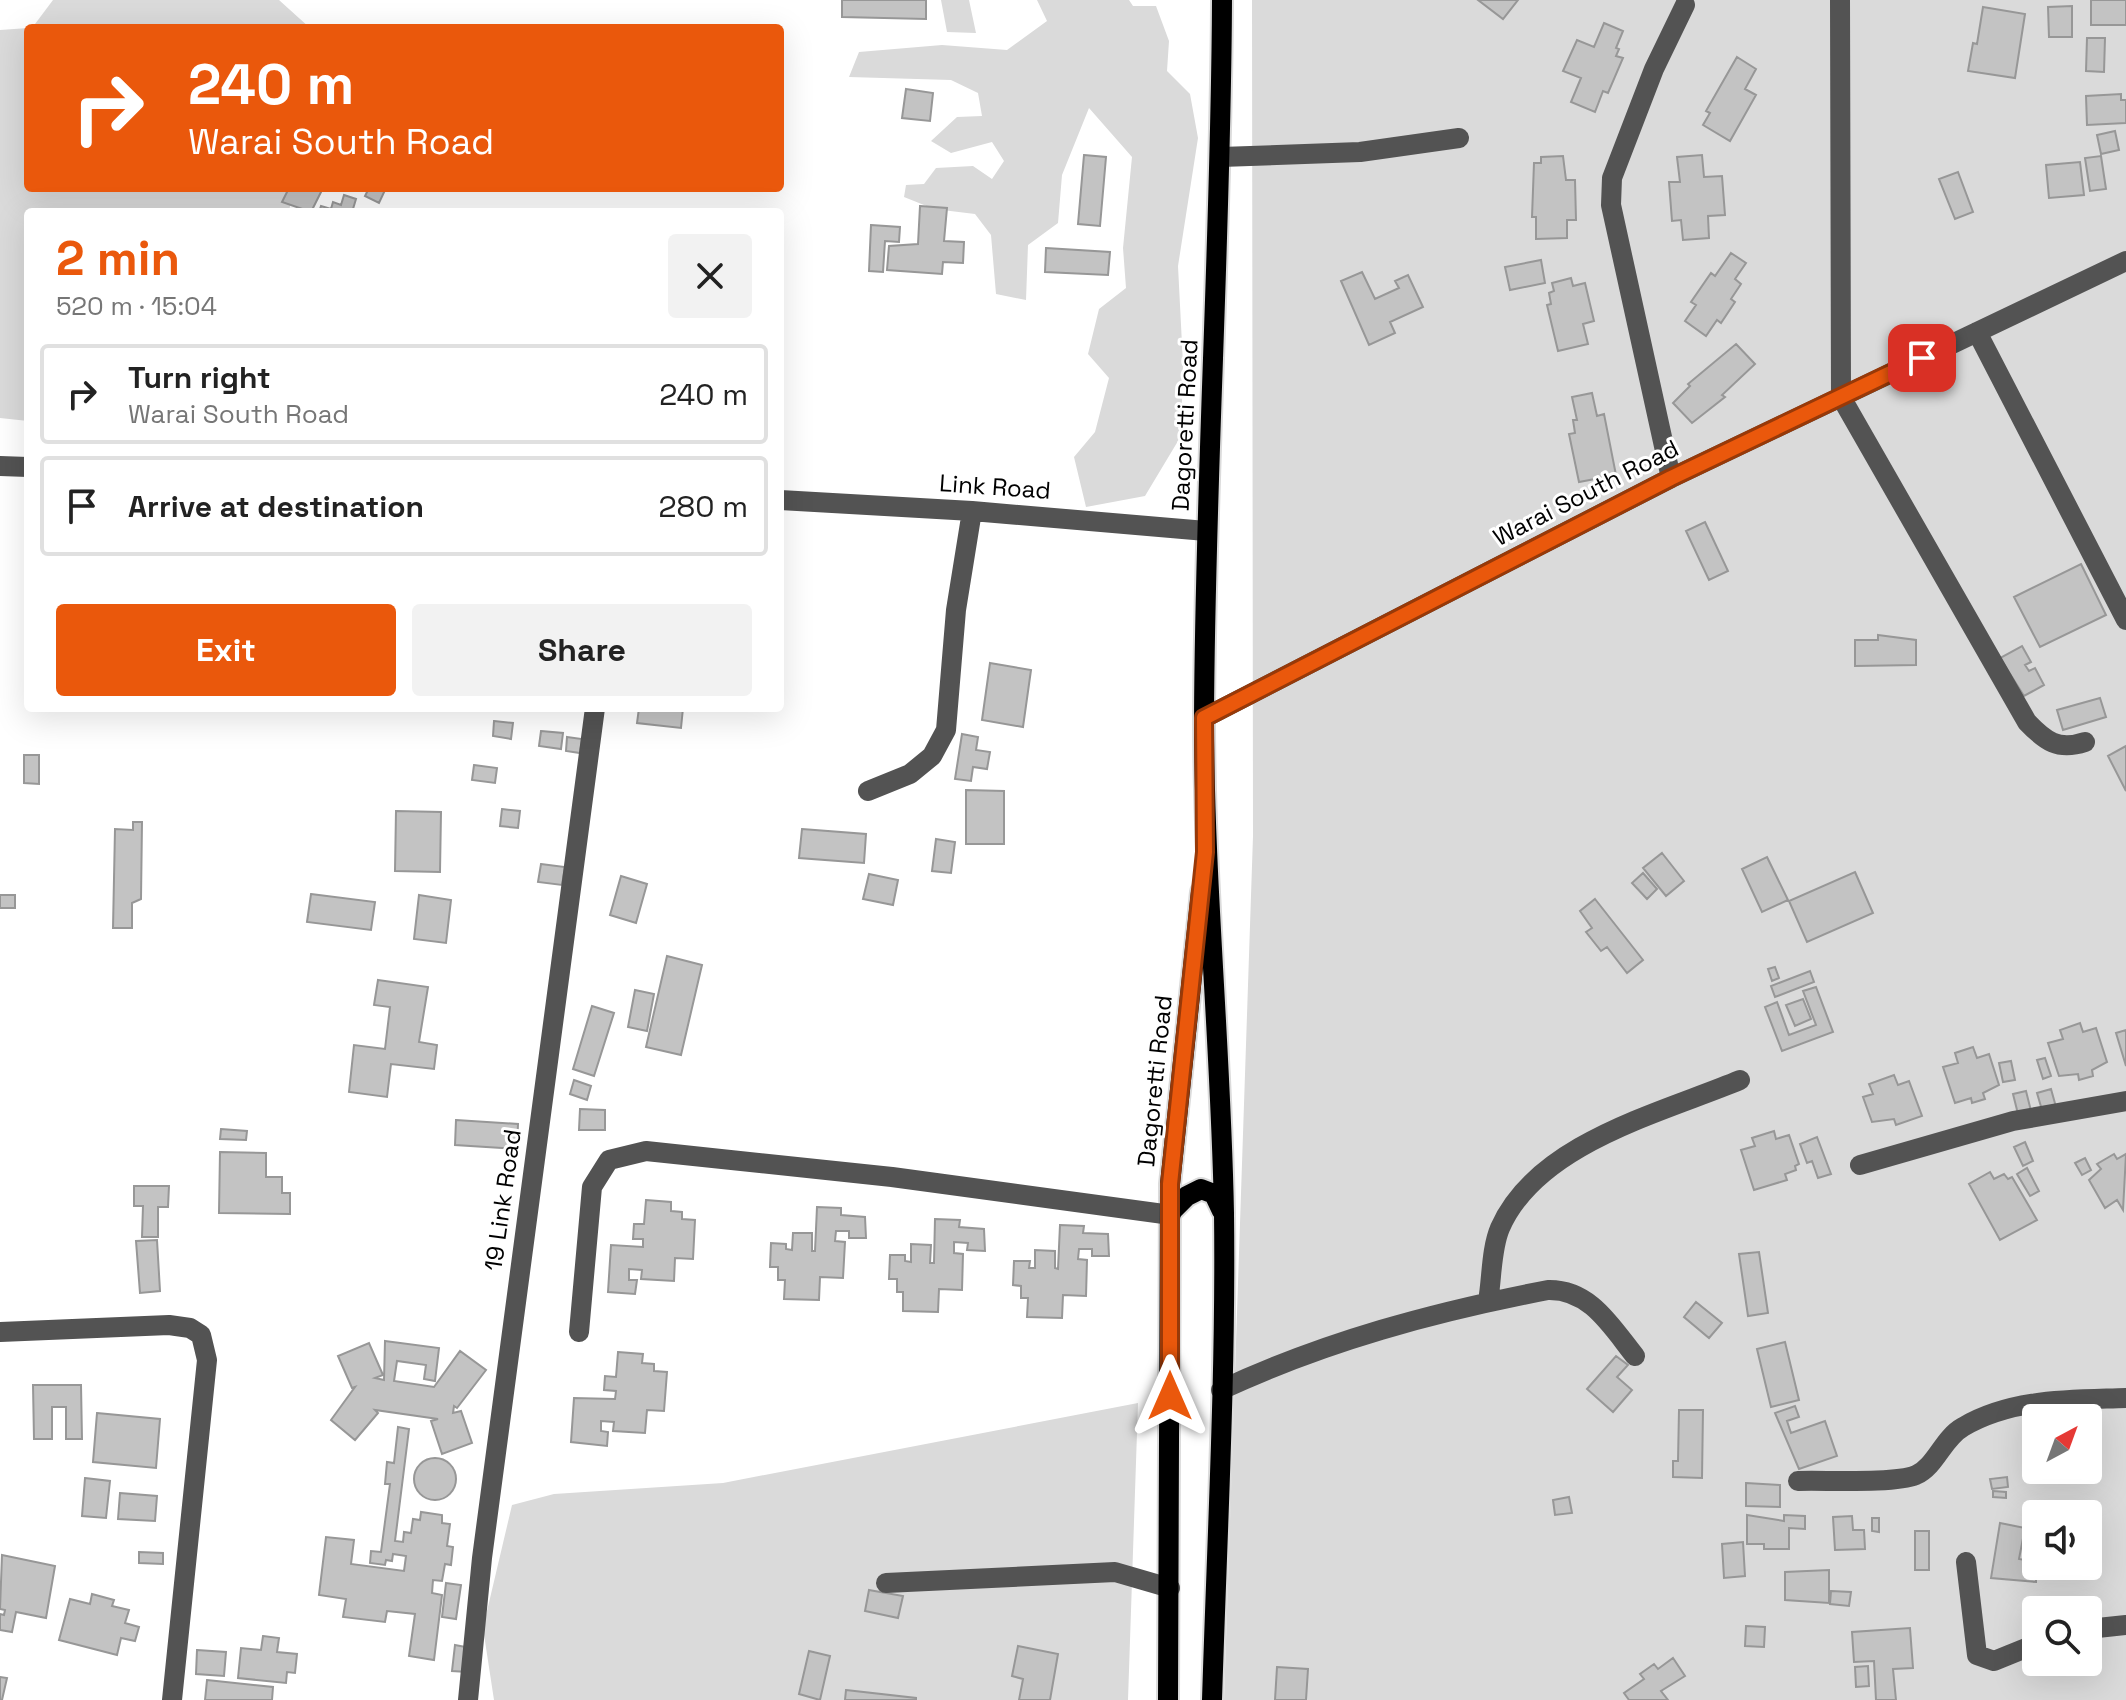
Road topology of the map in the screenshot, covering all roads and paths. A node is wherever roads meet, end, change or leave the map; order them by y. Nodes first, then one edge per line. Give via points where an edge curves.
1 (1222, 0) edge
2 (1840, 0) edge
3 (1685, 5) dead end
4 (1459, 138) dead end
5 (1221, 157) junction
6 (2126, 261) edge
7 (1977, 332) junction
8 (1841, 397) junction
9 (0, 466) edge
10 (24, 467) edge
11 (1671, 478) junction
12 (784, 500) edge
13 (972, 511) junction
14 (1206, 531) junction
15 (2126, 620) edge
16 (594, 712) edge
17 (1204, 718) junction
18 (2085, 742) dead end
19 (868, 791) dead end
20 (1205, 852) junction
21 (1740, 1080) dead end
22 (2126, 1101) edge
23 (1860, 1165) dead end
24 (1171, 1213) junction
25 (1224, 1214) junction
26 (1488, 1301) junction
27 (0, 1332) edge
28 (579, 1332) dead end
29 (1635, 1356) dead end
30 (1221, 1390) junction
31 (2126, 1398) edge
32 (1798, 1481) dead end
33 (1966, 1562) dead end
34 (886, 1583) dead end
35 (1170, 1588) junction
36 (2126, 1625) edge
37 (2102, 1628) edge
38 (2022, 1650) edge
39 (172, 1700) edge
40 (468, 1700) edge
41 (1168, 1700) edge
42 (1212, 1700) edge

1 - 5 main road, Dagoretti Road
2 - 8 street
3 - 11 street via 1612,178 1611,205
4 - 5 street via 1360,152
5 - 14 main road, Dagoretti Road
6 - 7 street, Warai South Road
7 - 8 street, Warai South Road
7 - 15 street
8 - 11 street, Warai South Road
8 - 18 street via 2027,722 2057,746
9 - 10 street
11 - 17 street, Warai South Road
12 - 13 street, Link Road
13 - 14 street, Link Road
13 - 19 street via 956,610 946,730 932,756 910,774
14 - 17 main road, Dagoretti Road
16 - 40 street, 19 Link Road via 484,1542
17 - 20 main road, Dagoretti Road
20 - 24 main road, Dagoretti Road
20 - 25 main road, Dagoretti Road
21 - 26 street via 1580,1145 1527,1186 1499,1230
22 - 23 street via 2013,1121
24 - 25 main road via 1201,1189 1214,1194
24 - 28 street via 646,1151 609,1160 592,1187
24 - 35 main road, Dagoretti Road
25 - 30 main road, Dagoretti Road
26 - 29 street via 1565,1289 1584,1297
26 - 30 street via 1363,1333
27 - 39 street via 169,1325 201,1335 207,1360
30 - 42 main road, Dagoretti Road
31 - 32 street via 2041,1400 1988,1416 1949,1436 1927,1467 1907,1477
33 - 38 street via 1977,1655 1994,1661
34 - 35 street via 1115,1572
35 - 41 main road, Dagoretti Road
36 - 37 street

